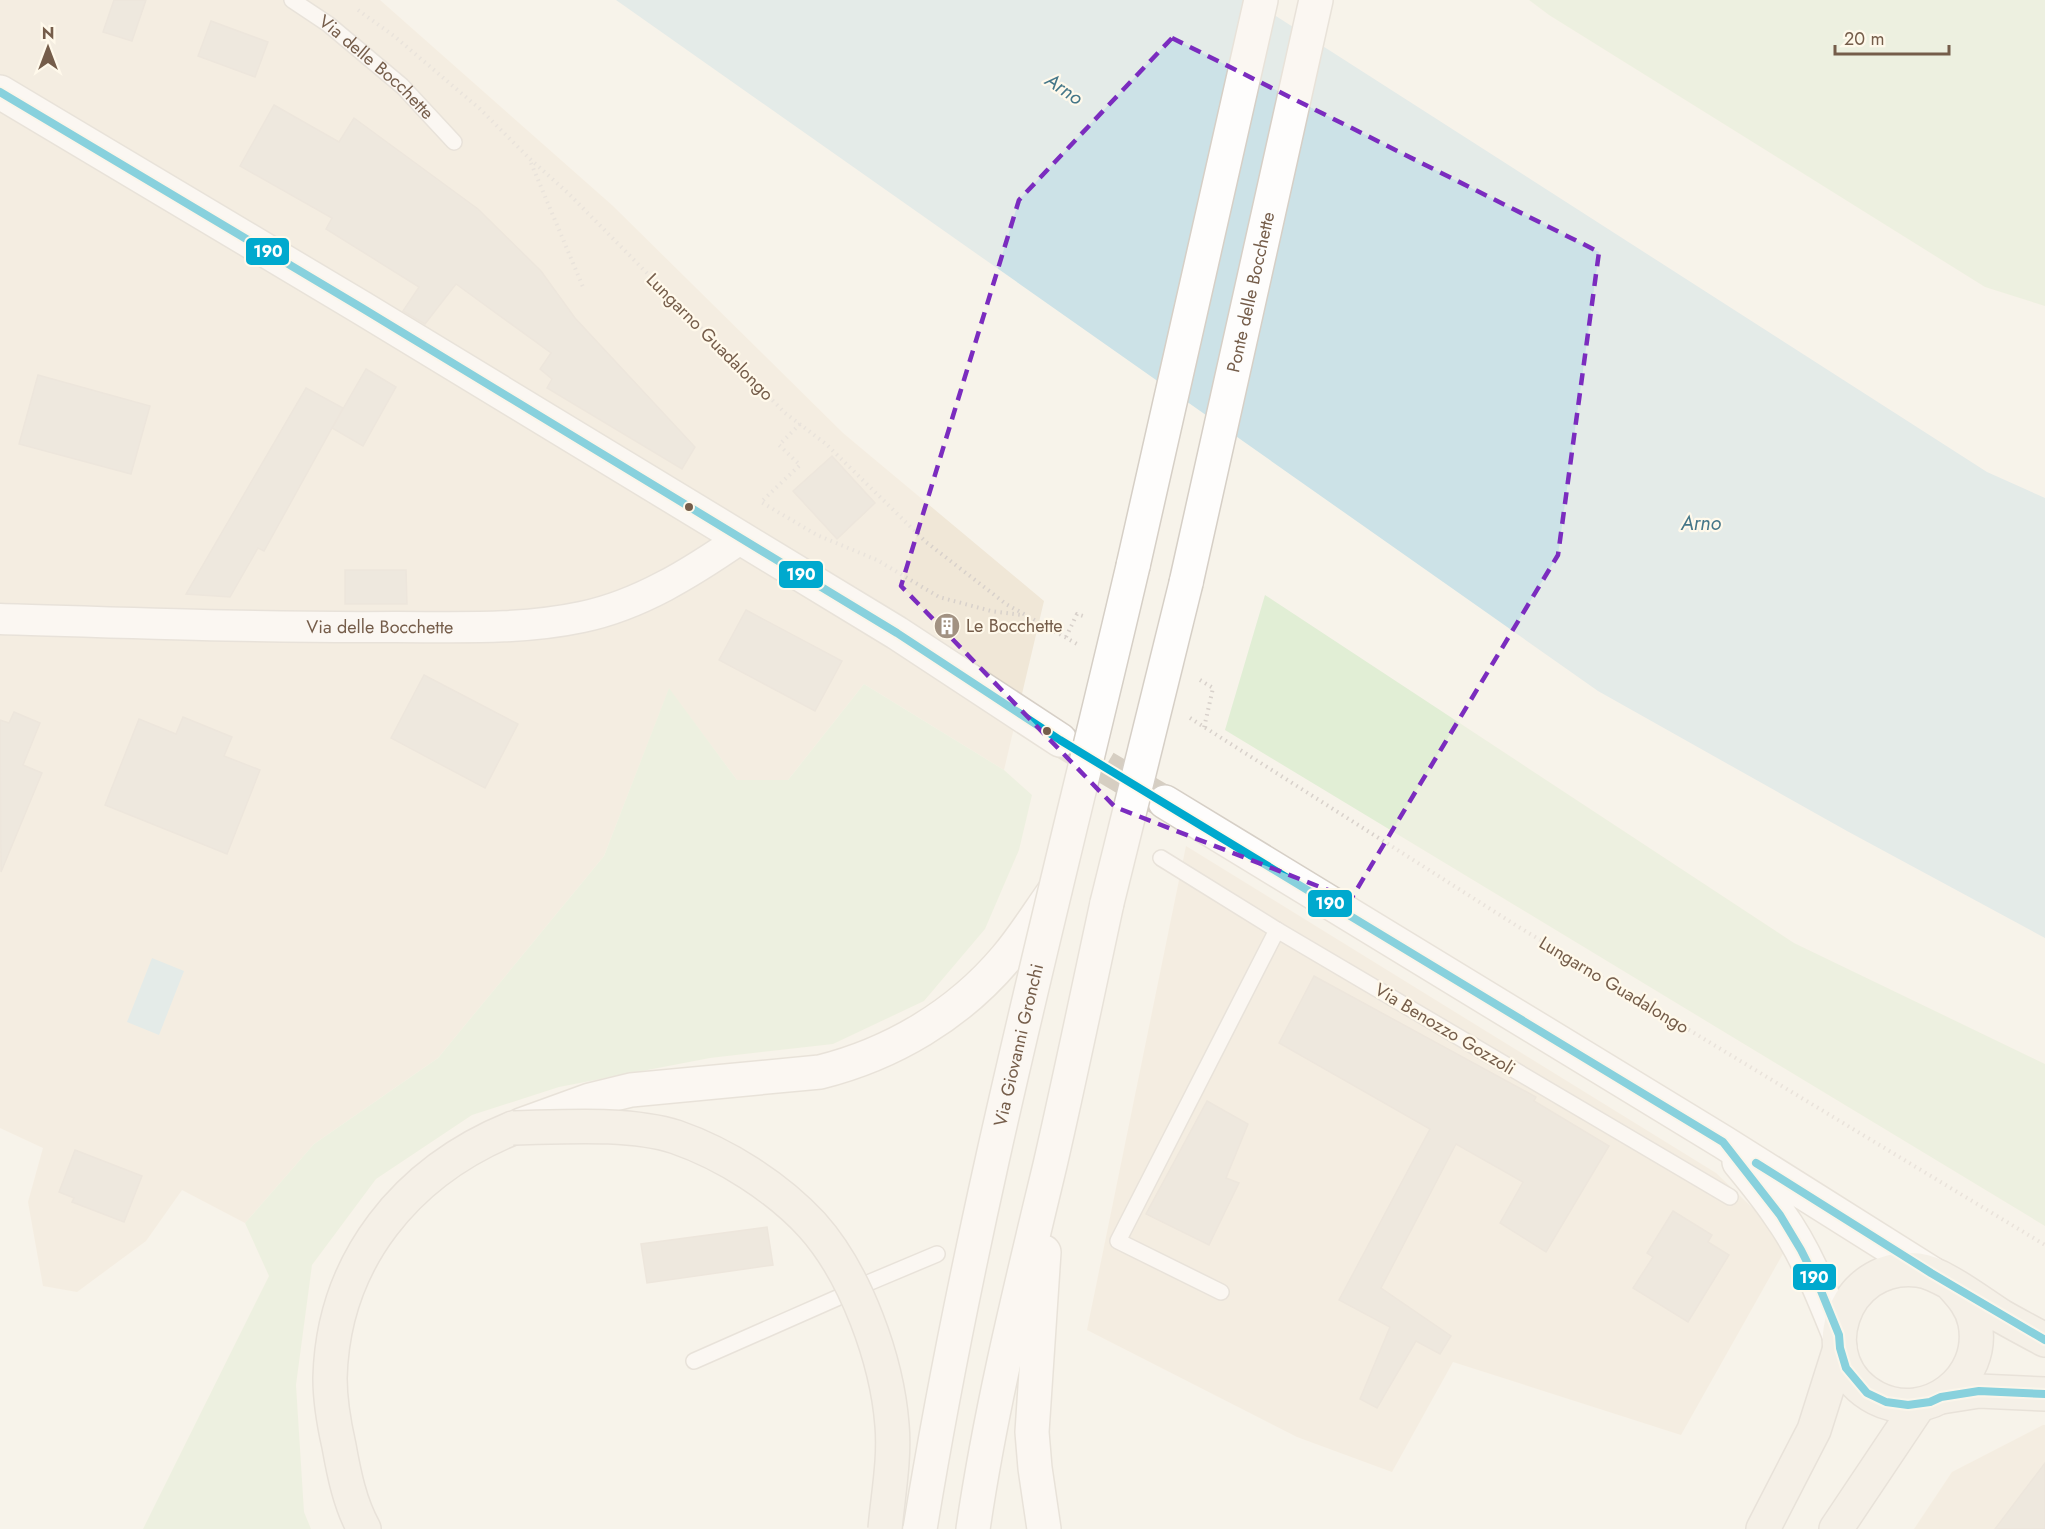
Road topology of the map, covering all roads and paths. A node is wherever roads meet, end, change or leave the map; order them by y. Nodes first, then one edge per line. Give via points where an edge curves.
1 (292, 0) edge
2 (1262, 0) edge
3 (1316, 0) edge
4 (353, 6) dead end
5 (0, 92) edge
6 (454, 142) dead end
7 (530, 159) junction
8 (583, 287) dead end
9 (800, 424) junction
10 (740, 539) junction
11 (1024, 615) junction
12 (0, 619) edge
13 (1082, 648) dead end
14 (1188, 717) dead end
15 (1060, 740) tunnel mouth
16 (1165, 802) tunnel mouth
17 (1161, 858) dead end
18 (1056, 889) junction
19 (1277, 930) junction
20 (513, 1128) junction
21 (1723, 1142) junction
22 (1050, 1163) junction
23 (1730, 1197) dead end
24 (2045, 1245) edge
25 (937, 1254) dead end
26 (1941, 1279) junction
27 (868, 1283) dead end
28 (1221, 1292) dead end
29 (837, 1298) dead end
30 (2045, 1340) edge
31 (1840, 1341) junction
32 (694, 1361) dead end
33 (2045, 1394) edge
34 (1930, 1401) junction
35 (364, 1529) edge
36 (885, 1529) edge
37 (920, 1529) edge
38 (972, 1529) edge
39 (1044, 1529) edge
40 (1763, 1529) edge
41 (1836, 1529) edge

1 - 6 lane, Via delle Bocchette via 328,24 402,86
2 - 18 main road, Via Giovanni Gronchi, bridge
3 - 22 main road, Ponte delle Bocchette, bridge via 1186,583 1107,903
4 - 7 path, Lungarno Guadalongo via 480,109
5 - 10 main road
7 - 8 path
7 - 9 path, Lungarno Guadalongo
9 - 11 path, Lungarno Guadalongo via 826,444 926,542
9 - 11 path via 779,445 800,465 761,502 817,536 877,560 939,597
10 - 12 street, Via delle Bocchette via 654,591 607,610 559,621 490,627 345,628
10 - 15 main road via 897,633
11 - 13 path, Lungarno Guadalongo
14 - 24 path, Lungarno Guadalongo via 1517,926
16 - 21 main road
17 - 19 lane, Via Benozzo Gozzoli
18 - 20 main road, bridge via 1007,957 986,979 937,1020 894,1046 820,1072 631,1090 590,1100
18 - 37 main road, Via Giovanni Gronchi, bridge via 957,1323
19 - 23 lane, Via Benozzo Gozzoli
19 - 28 lane via 1118,1241
20 - 35 main road via 456,1156 426,1178 379,1229 350,1282 336,1326 330,1379 341,1458
20 - 36 main road, bridge via 615,1127 675,1137 762,1182 813,1227 834,1255 865,1316 886,1384 892,1428
21 - 26 main road
21 - 31 main road via 1780,1215 1819,1286
22 - 38 main road via 989,1426
22 - 39 main road via 1032,1432
25 - 27 lane
26 - 30 main road
26 - 31 main road via 1920,1270 1896,1270 1874,1278 1856,1292 1844,1312
26 - 34 main road via 1962,1295 1977,1336 1971,1365 1963,1378 1953,1389
29 - 32 lane
31 - 34 main road via 1842,1358 1867,1393 1897,1405
31 - 40 main road via 1814,1430
33 - 34 main road via 1979,1391
34 - 41 main road

